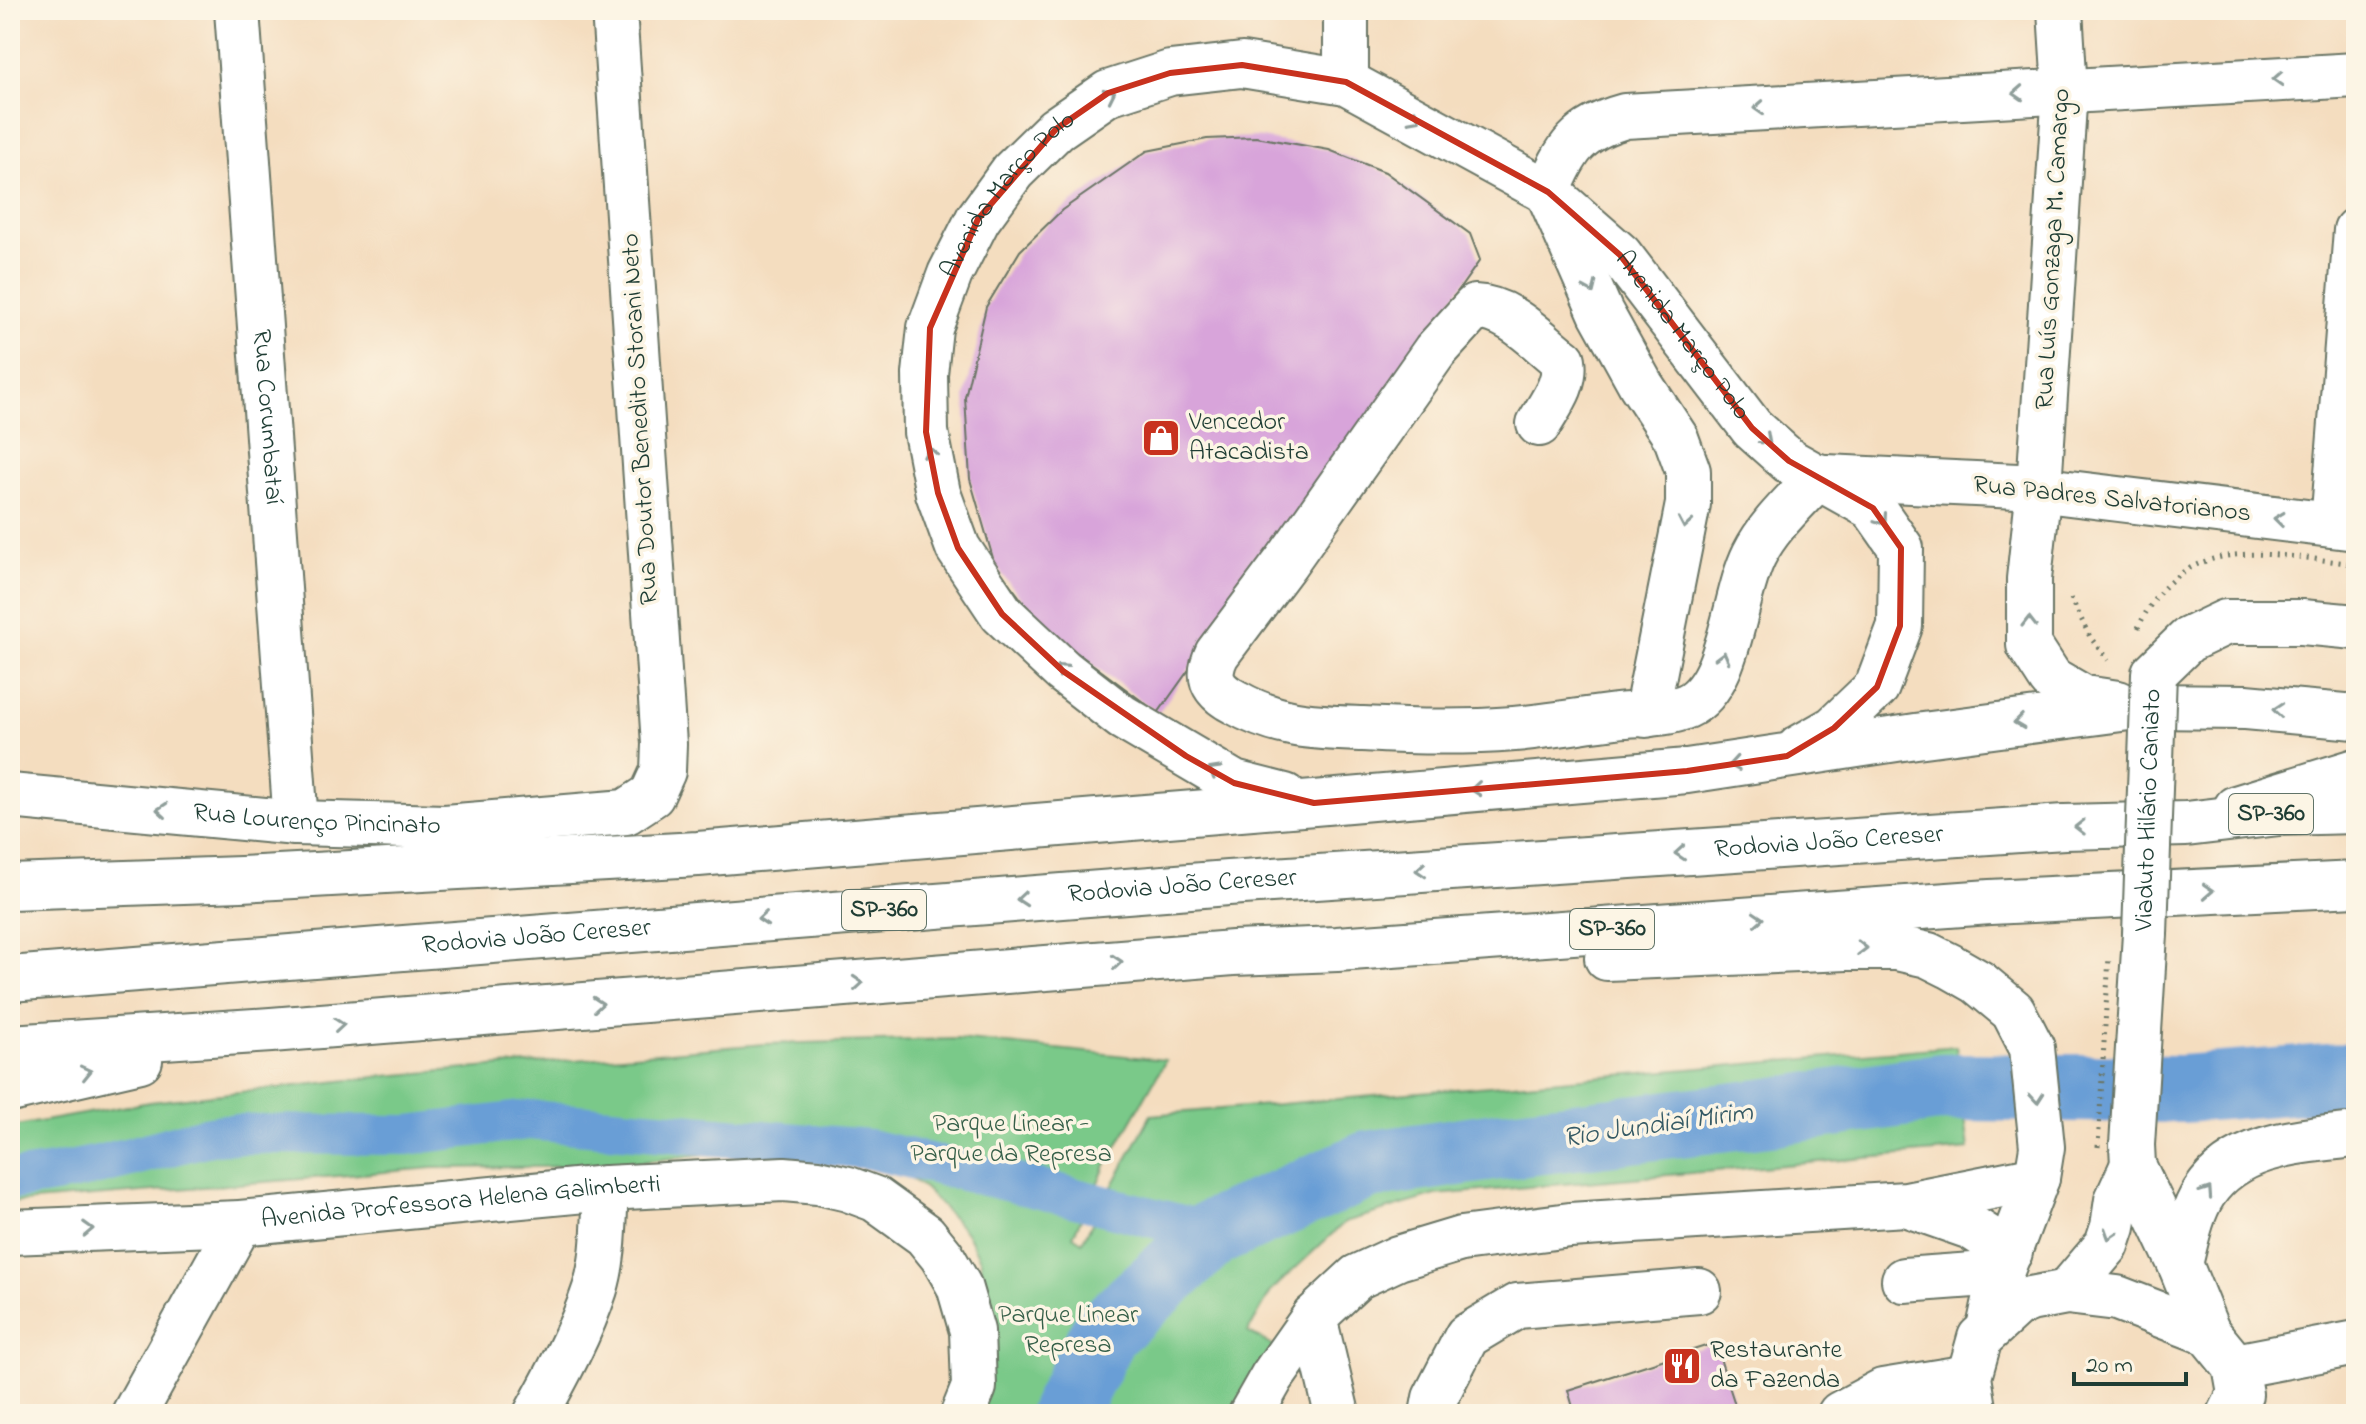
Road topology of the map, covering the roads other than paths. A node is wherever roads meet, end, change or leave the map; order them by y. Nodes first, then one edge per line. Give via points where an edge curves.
1 (237, 10) edge
2 (614, 10) edge
3 (1346, 10) edge
4 (2060, 10) edge
5 (2356, 75) edge
6 (1346, 82) junction
7 (2065, 90) junction
8 (1548, 192) junction
9 (2356, 230) edge
10 (1539, 424) dead end
11 (1819, 476) junction
12 (2039, 487) junction
13 (2345, 527) edge
14 (2356, 627) edge
15 (2149, 690) junction
16 (1646, 715) junction
17 (2356, 717) edge
18 (1787, 756) junction
19 (2356, 771) edge
20 (10, 796) edge
21 (1314, 803) junction
22 (2356, 811) edge
23 (626, 812) joint
24 (296, 823) junction
25 (2186, 824) junction
26 (10, 868) edge
27 (2356, 884) edge
28 (57, 886) junction
29 (10, 887) edge
30 (1337, 949) junction
31 (10, 979) edge
32 (271, 1030) junction
33 (10, 1047) edge
34 (10, 1090) edge
35 (2356, 1135) edge
36 (2132, 1155) junction
37 (2039, 1163) junction
38 (606, 1188) junction
39 (1906, 1204) junction
40 (240, 1223) junction
41 (10, 1232) edge
42 (2006, 1263) junction
43 (2180, 1264) junction
44 (1904, 1280) dead end
45 (1699, 1291) dead end
46 (2067, 1292) junction
47 (1314, 1317) junction
48 (1989, 1328) junction
49 (2356, 1343) edge
50 (2222, 1349) junction
51 (1972, 1395) edge
52 (1252, 1413) edge
53 (134, 1414) edge
54 (536, 1414) edge
55 (963, 1414) edge
56 (1337, 1414) edge
57 (1432, 1414) edge
58 (1840, 1414) edge
59 (2230, 1414) edge

1 - 24 main road, Rua Corumbataí
2 - 23 main road, Rua Doutor Benedito Storani Neto via 664,744 663,771 652,795
3 - 6 main road
4 - 7 main road, Rua Luís Gonzaga M. Camargo
5 -> 7 main road
6 -> 8 main road, Avenida Março Polo
21 -> 6 main road, Avenida Março Polo via 1234,783 1122,717 1002,614 958,548 938,493 926,432 925,374 930,328 978,219 1013,171 1056,129 1108,93 1170,73 1242,65
7 -> 8 main road via 1625,116 1578,137
7 - 12 main road, Rua Luís Gonzaga M. Camargo
8 -> 11 main road, Avenida Março Polo via 1620,255 1752,428 1789,461
8 -> 16 main road via 1601,313 1676,438 1688,471 1688,504
9 - 13 main road
10 - 16 main road via 1565,374 1563,360 1503,313 1475,307 1435,351 1217,654 1210,669 1213,684 1244,707 1293,726 1423,732 1515,729
11 - 12 main road, Rua Padres Salvatorianos
16 -> 11 main road via 1689,706 1710,689 1721,668 1753,556
11 -> 18 main road, Avenida Março Polo via 1873,508 1901,548 1900,626 1877,687 1834,728
13 -> 12 main road, Rua Padres Salvatorianos
15 -> 12 main road, Rua Luís Gonzaga M. Camargo via 2084,698 2051,679 2029,645 2029,579
14 - 15 main road, Viaduto Hilário Caniato, bridge via 2226,622 2188,640
17 -> 15 main road via 2246,707
15 -> 18 main road
15 - 36 main road, Viaduto Hilário Caniato, bridge via 2145,934
18 -> 21 main road via 1687,771
19 - 25 main road
24 -> 20 main road, Rua Lourenço Pincinato
21 - 28 main road via 698,854
22 - 25 main road, Rodovia João Cereser / SP-360
23 - 24 main road, Rua Lourenço Pincinato via 445,827
25 -> 31 main road, Rodovia João Cereser / SP-360 via 2064,827 1243,882
26 - 28 main road
30 -> 27 main road, SP-360 via 1990,902
28 - 29 main road
32 -> 30 main road, SP-360
30 -> 37 main road via 1615,958 1897,948 1928,955 1978,982 2013,1011 2032,1048
32 - 33 main road, SP-360
34 -> 32 main road
43 -> 35 main road via 2203,1194 2227,1166 2253,1152
36 - 43 main road
36 -> 46 main road via 2107,1245
37 - 39 main road
37 - 42 main road
38 - 40 main road, Avenida Professora Helena Galimberti
38 - 54 main road via 595,1288
38 - 55 main road, Avenida Professora Helena Galimberti via 784,1179 818,1182 875,1199 925,1235 959,1286 975,1365 974,1387
39 - 42 main road via 1971,1227
39 - 47 main road via 1570,1225 1461,1239 1357,1277
41 -> 40 main road, Avenida Professora Helena Galimberti
40 - 53 main road
42 - 44 main road
42 - 48 main road
43 - 50 main road
45 - 57 main road via 1517,1306 1467,1336
46 - 48 main road via 2016,1305
46 - 50 main road via 2117,1298
47 - 52 main road
47 - 56 main road
48 - 51 main road via 1980,1338
49 - 50 main road
50 - 59 main road via 2240,1394
51 - 58 main road via 1883,1391

